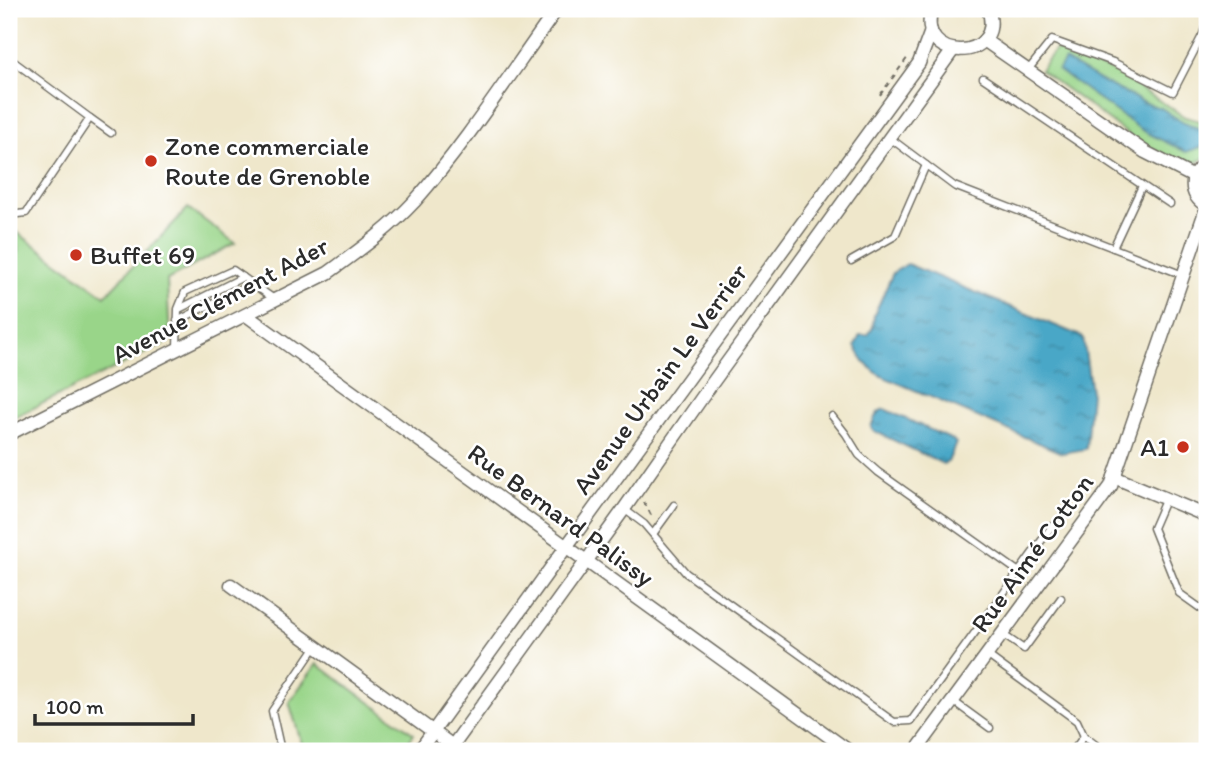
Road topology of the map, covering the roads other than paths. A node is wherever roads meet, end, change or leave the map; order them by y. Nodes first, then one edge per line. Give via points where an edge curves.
1 (557, 9) edge
2 (932, 9) edge
3 (988, 9) edge
4 (1207, 22) edge
5 (931, 31) junction
6 (985, 40) junction
7 (953, 50) junction
8 (9, 58) edge
9 (1028, 70) junction
10 (983, 78) dead end
11 (90, 118) junction
12 (111, 133) dead end
13 (890, 138) junction
14 (1207, 163) edge
15 (926, 165) junction
16 (1194, 177) junction
17 (1142, 186) junction
18 (1170, 204) dead end
19 (1207, 206) edge
20 (9, 215) edge
21 (1113, 248) junction
22 (851, 261) dead end
23 (1183, 275) junction
24 (243, 277) junction
25 (252, 284) junction
26 (276, 300) junction
27 (178, 309) junction
28 (246, 315) junction
29 (177, 321) junction
30 (177, 349) junction
31 (832, 416) dead end
32 (9, 433) edge
33 (1114, 477) junction
34 (1166, 498) junction
35 (674, 505) dead end
36 (624, 509) junction
37 (1207, 516) edge
38 (1052, 526) dead end
39 (653, 534) junction
40 (566, 547) junction
41 (586, 561) junction
42 (1019, 572) junction
43 (231, 585) dead end
44 (1061, 598) dead end
45 (1207, 613) edge
46 (1002, 634) junction
47 (316, 646) junction
48 (987, 655) junction
49 (953, 701) junction
50 (990, 728) dead end
51 (434, 731) junction
52 (1084, 736) junction
53 (451, 748) edge
54 (281, 751) edge
55 (419, 751) edge
56 (849, 751) edge
57 (916, 751) edge
58 (1073, 751) edge
59 (1104, 751) edge

1 - 26 street, Avenue Clément Ader via 413,203 328,273
2 - 5 street, Avenue Urbain Le Verrier
3 - 6 street
4 - 9 lane via 1173,92 1113,62 1052,40
5 - 7 street via 936,40
5 - 40 street, Avenue Urbain Le Verrier via 919,63
6 - 7 street via 970,49
6 - 9 street
7 - 13 street, Avenue Urbain Le Verrier
8 - 11 lane
9 - 16 street via 1145,152
10 - 17 lane
11 - 12 lane
11 - 20 lane via 26,213
13 - 15 lane
13 - 36 street, Avenue Urbain Le Verrier
14 - 16 street
15 - 21 lane via 954,186
15 - 22 lane via 895,236
16 - 19 street via 1193,191
17 - 18 lane
17 - 21 lane
19 - 23 street, Rue Aimé Cotton
21 - 23 lane
23 - 33 street, Rue Aimé Cotton
24 - 25 lane
24 - 27 lane
24 - 27 lane via 233,271 185,292
25 - 26 lane
25 - 29 lane
26 - 28 street, Avenue Clément Ader
27 - 29 lane
28 - 30 street, Avenue Clément Ader
28 - 40 street, Rue Bernard Palissy
29 - 30 lane
30 - 32 street, Avenue Clément Ader
31 - 42 lane via 859,455 878,472
33 - 34 street
33 - 46 street, Rue Aimé Cotton
34 - 37 street
34 - 45 lane via 1153,528 1179,593
35 - 39 lane
36 - 39 lane
36 - 41 street, Avenue Urbain Le Verrier
38 - 42 lane
39 - 42 lane via 686,573 894,722 911,721
40 - 41 street, Rue Bernard Palissy
40 - 51 street, Avenue Urbain Le Verrier
41 - 53 street, Avenue Urbain Le Verrier
41 - 56 street, Rue Bernard Palissy
43 - 47 street
44 - 46 lane via 1024,649
46 - 48 street, Rue Aimé Cotton
47 - 51 street
47 - 54 lane via 272,711
48 - 49 street, Rue Aimé Cotton
48 - 52 lane via 1077,721
49 - 50 lane
49 - 57 street, Rue Aimé Cotton
51 - 53 street
51 - 55 street, Avenue Urbain Le Verrier
52 - 58 lane
52 - 59 lane

